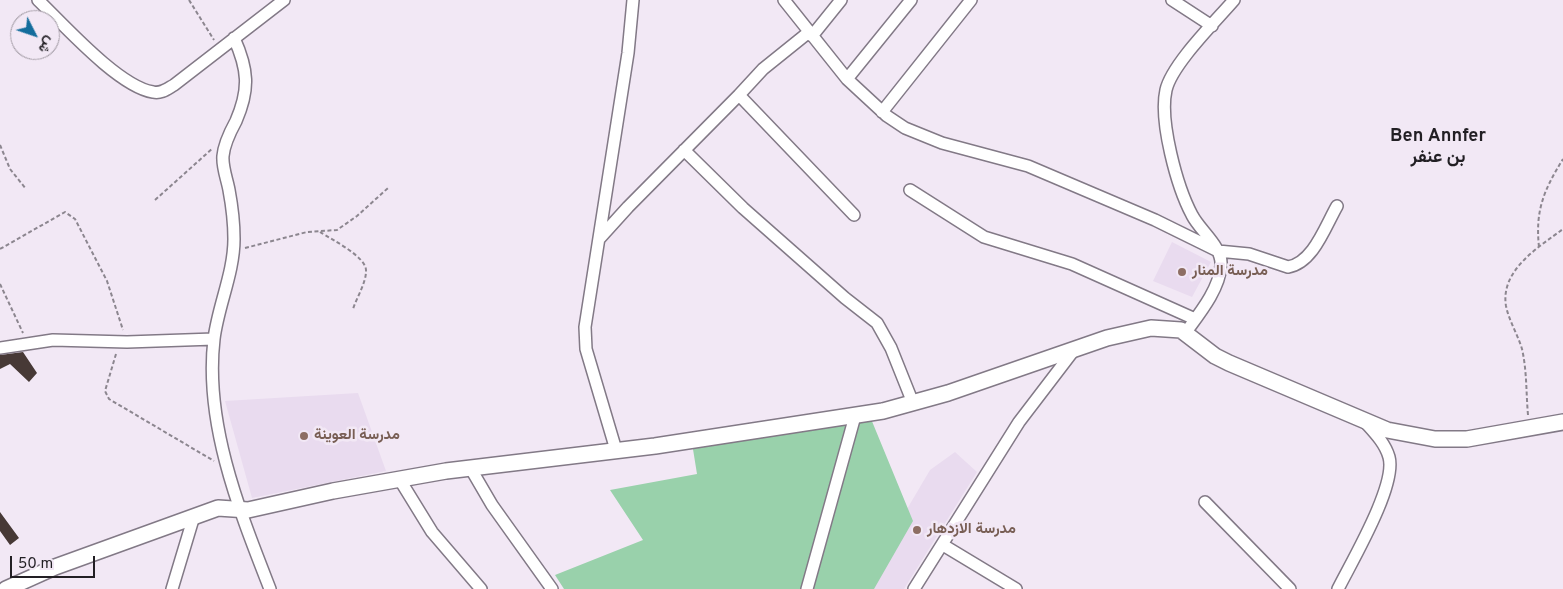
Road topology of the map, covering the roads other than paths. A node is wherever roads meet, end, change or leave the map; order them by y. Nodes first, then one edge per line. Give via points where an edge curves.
1 (38, 0) edge
2 (284, 0) edge
3 (633, 0) edge
4 (784, 0) edge
5 (841, 0) edge
6 (911, 0) edge
7 (971, 0) edge
8 (1172, 0) edge
9 (1234, 0) edge
10 (1212, 26) junction
11 (810, 34) junction
12 (234, 38) junction
13 (847, 79) junction
14 (739, 95) junction
15 (882, 112) junction
16 (684, 150) junction
17 (910, 190) dead end
18 (1337, 206) dead end
19 (854, 215) dead end
20 (599, 239) junction
21 (1218, 252) junction
22 (1195, 320) junction
23 (1186, 332) junction
24 (214, 339) junction
25 (0, 348) edge
26 (1075, 349) junction
27 (913, 403) junction
28 (855, 416) junction
29 (1365, 422) junction
30 (1563, 422) edge
31 (616, 450) junction
32 (471, 468) junction
33 (400, 480) junction
34 (1205, 502) dead end
35 (242, 510) junction
36 (194, 516) junction
37 (943, 545) junction
38 (6, 589) edge
39 (172, 589) edge
40 (270, 589) edge
41 (481, 589) edge
42 (552, 589) edge
43 (807, 589) edge
44 (914, 589) edge
45 (1016, 589) edge
46 (1290, 589) edge
47 (1338, 589) edge

1 - 12 street via 100,59 125,78 152,92 160,93 174,85
2 - 12 street
3 - 20 street via 628,53
4 - 11 street
5 - 11 street
6 - 13 street
7 - 15 street
8 - 10 street
9 - 10 street
10 - 21 street via 1171,78 1164,105 1169,142 1184,199 1199,228
11 - 13 street
11 - 14 street via 763,69
12 - 24 street via 242,56 246,81 240,110 225,145 223,162 233,214 233,250
13 - 15 street
14 - 16 street
14 - 19 street
15 - 21 street via 918,135 1028,166 1156,220
16 - 20 street
16 - 27 street via 743,208 877,323 891,348
17 - 22 street via 984,237 1072,264
18 - 21 street via 1308,256 1294,266 1288,267 1249,254
20 - 31 street via 585,327 586,349
21 - 22 street via 1220,273
22 - 23 street
23 - 26 street via 1151,328
23 - 29 street via 1214,356
24 - 25 street via 52,340
24 - 35 street via 217,415
26 - 27 street
26 - 37 street via 1019,422
27 - 28 street
28 - 31 street
28 - 43 street
29 - 30 street via 1387,430 1435,439 1467,439
29 - 47 street via 1389,456 1388,480
31 - 32 street
32 - 33 street
32 - 42 street via 492,505
33 - 35 street
33 - 41 street via 432,532
34 - 46 street
35 - 36 street via 224,507
35 - 40 street
36 - 38 street via 55,567
36 - 39 street
37 - 44 street
37 - 45 street

